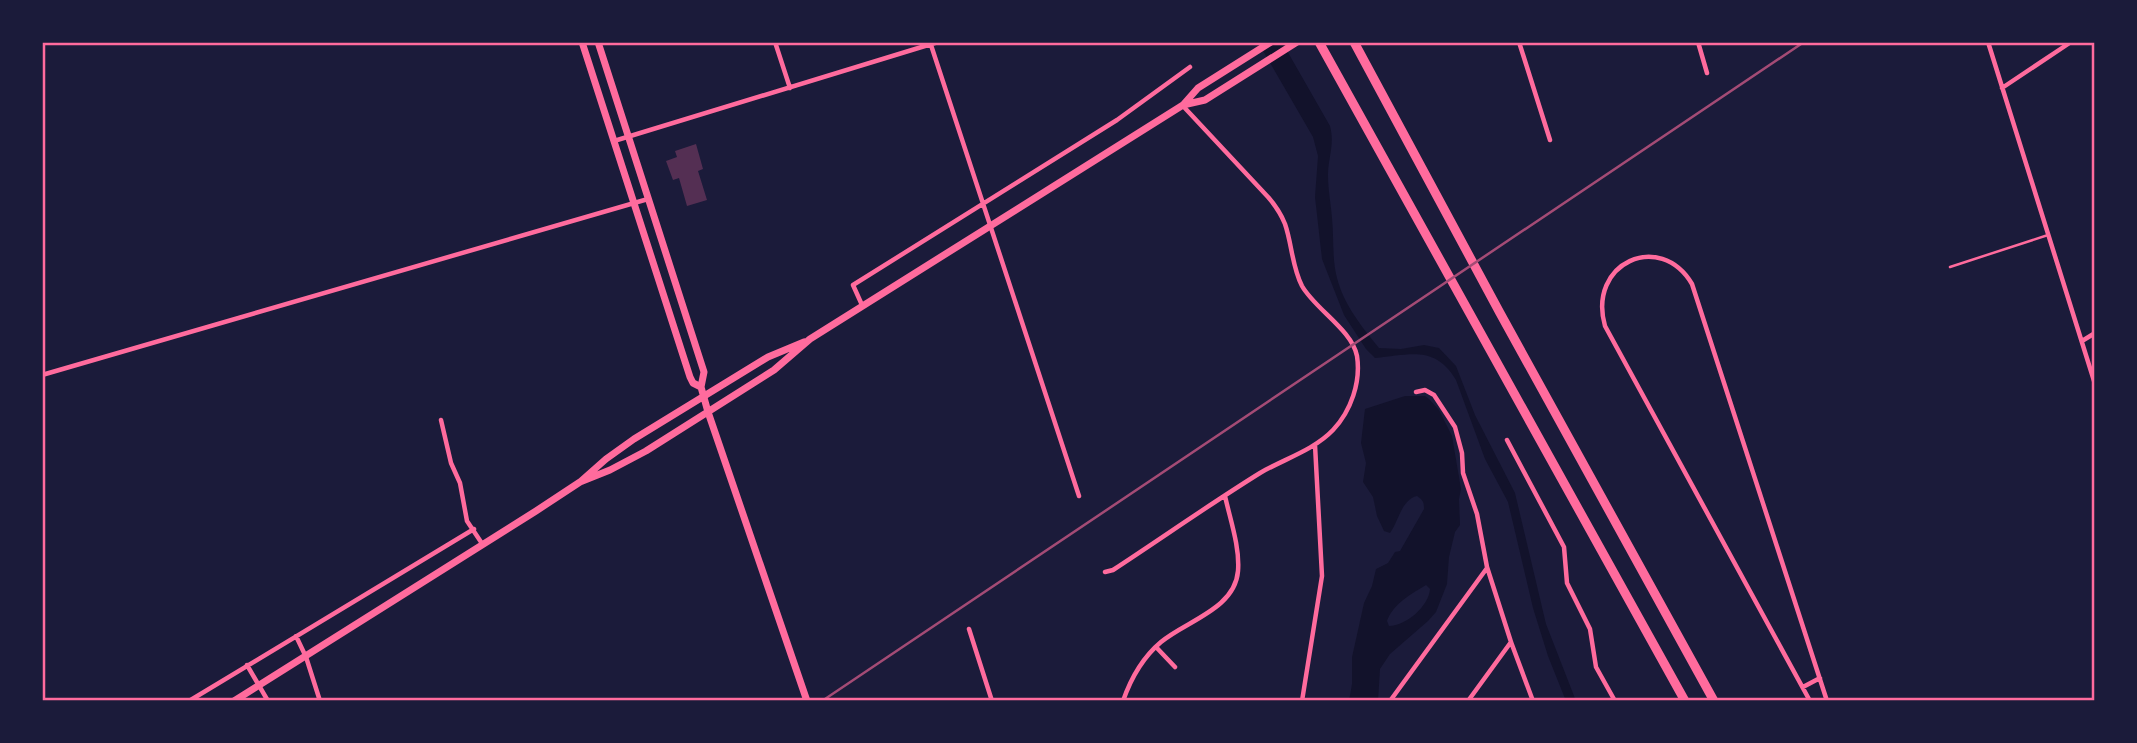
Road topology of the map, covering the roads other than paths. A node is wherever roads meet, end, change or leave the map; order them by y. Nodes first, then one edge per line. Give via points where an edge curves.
1 (582, 42) edge
2 (598, 42) edge
3 (775, 42) edge
4 (938, 42) edge
5 (1271, 42) edge
6 (1297, 42) edge
7 (1320, 42) edge
8 (1354, 42) edge
9 (1519, 42) edge
10 (1698, 42) edge
11 (1988, 42) edge
12 (2071, 42) edge
13 (931, 43) edge
14 (1190, 67) dead end
15 (1707, 73) dead end
16 (790, 88) junction
17 (2002, 88) junction
18 (1183, 105) junction
19 (629, 137) junction
20 (1550, 140) dead end
21 (614, 141) junction
22 (649, 198) junction
23 (633, 204) junction
24 (983, 204) junction
25 (990, 226) junction
26 (2048, 235) junction
27 (1950, 267) dead end
28 (863, 306) junction
29 (2095, 332) edge
30 (810, 340) junction
31 (2082, 341) junction
32 (42, 375) edge
33 (2095, 384) edge
34 (701, 387) junction
35 (1416, 391) dead end
36 (704, 396) junction
37 (708, 412) junction
38 (441, 420) dead end
39 (1507, 440) dead end
40 (1314, 444) junction
41 (580, 482) junction
42 (1079, 496) dead end
43 (1225, 496) junction
44 (474, 529) junction
45 (483, 545) junction
46 (1487, 567) junction
47 (1105, 572) dead end
48 (969, 629) dead end
49 (296, 636) junction
50 (1511, 642) junction
51 (1156, 647) junction
52 (306, 657) junction
53 (247, 665) junction
54 (1175, 667) dead end
55 (1820, 678) junction
56 (259, 686) junction
57 (1803, 687) junction
58 (189, 701) edge
59 (234, 701) edge
60 (268, 701) edge
61 (320, 701) edge
62 (807, 701) edge
63 (992, 701) edge
64 (1123, 701) edge
65 (1302, 701) edge
66 (1390, 701) edge
67 (1468, 701) edge
68 (1532, 701) edge
69 (1615, 701) edge
70 (1685, 701) edge
71 (1714, 701) edge
72 (1810, 701) edge
73 (1827, 701) edge

1 - 21 main road
2 - 19 main road
3 - 16 street
4 - 13 street
5 - 18 main road via 1198,88
6 - 18 main road via 1205,100
7 - 70 highway
8 - 71 highway
9 - 20 street
10 - 15 street
11 - 17 street
12 - 17 street
13 - 16 street
13 - 24 street
14 - 24 street via 1117,120
16 - 19 street
17 - 26 street
18 - 25 main road
18 - 40 street via 1268,197 1284,224 1302,285 1356,353 1352,401 1329,434
19 - 21 street
19 - 22 main road
21 - 23 main road
22 - 23 street
22 - 34 main road via 704,372
23 - 32 street
23 - 34 main road via 690,377
24 - 25 street
24 - 28 street via 853,285
25 - 28 main road
25 - 42 street
26 - 27 lane
26 - 31 street
28 - 30 main road
29 - 31 street
30 - 36 main road via 768,357
30 - 37 main road via 774,370
31 - 33 street
34 - 36 main road
35 - 46 street via 1434,395 1455,427
36 - 37 main road
36 - 41 main road via 621,449
37 - 41 main road via 637,456
37 - 62 main road
38 - 44 street via 467,521
39 - 69 street via 1564,547 1566,579 1590,629 1596,667
40 - 43 street
40 - 65 street via 1322,576
41 - 45 main road
43 - 47 street
43 - 51 street via 1238,558 1235,585 1219,604
44 - 45 street
44 - 49 street
45 - 52 main road
46 - 50 street
46 - 66 street
48 - 63 street
49 - 52 street
49 - 53 street
50 - 67 street
50 - 68 street
51 - 54 street
51 - 64 street via 1136,672
52 - 56 main road
52 - 61 street
53 - 56 street
53 - 58 street
55 - 57 street
55 - 57 street via 1692,284 1684,271 1669,261 1632,260 1607,282 1602,297 1605,326
55 - 73 street
56 - 59 main road
56 - 60 street
57 - 72 street

